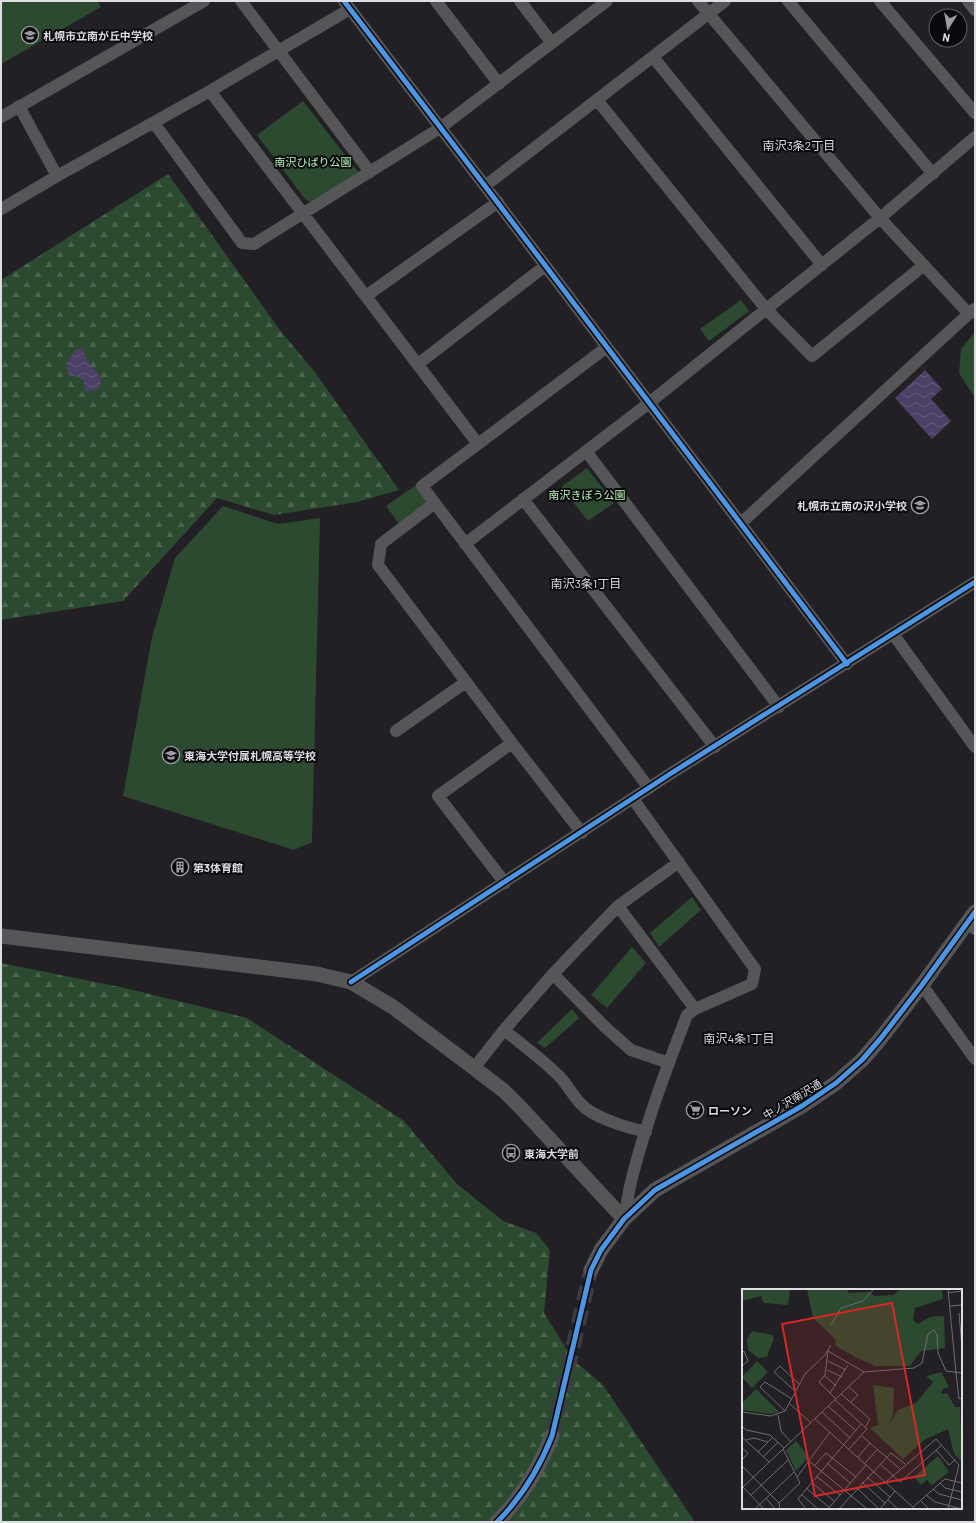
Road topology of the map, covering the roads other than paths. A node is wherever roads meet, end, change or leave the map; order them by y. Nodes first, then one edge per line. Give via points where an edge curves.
1 (204, 1) edge
2 (241, 1) edge
3 (436, 1) edge
4 (520, 1) edge
5 (607, 1) edge
6 (698, 1) edge
7 (725, 1) edge
8 (788, 1) edge
9 (880, 1) edge
10 (968, 1) edge
11 (347, 5) edge
12 (975, 10) edge
13 (709, 14) junction
14 (552, 43) junction
15 (278, 51) junction
16 (653, 57) junction
17 (499, 84) junction
18 (210, 91) junction
19 (597, 100) junction
20 (19, 106) junction
21 (975, 113) edge
22 (1, 117) edge
23 (154, 123) junction
24 (440, 128) junction
25 (975, 138) edge
26 (370, 172) junction
27 (933, 174) junction
28 (57, 176) junction
29 (486, 186) junction
30 (498, 202) junction
31 (1, 208) edge
32 (303, 213) junction
33 (880, 218) junction
34 (822, 265) junction
35 (924, 265) junction
36 (545, 266) junction
37 (366, 296) junction
38 (766, 308) junction
39 (972, 311) edge
40 (607, 347) junction
41 (418, 364) junction
42 (649, 403) junction
43 (478, 444) junction
44 (586, 451) junction
45 (523, 499) junction
46 (435, 503) junction
47 (741, 523) junction
48 (465, 544) junction
49 (975, 582) edge
50 (893, 634) junction
51 (847, 664) junction
52 (466, 682) junction
53 (779, 707) junction
54 (396, 731) dead end
55 (512, 744) junction
56 (715, 747) junction
57 (975, 747) edge
58 (649, 788) junction
59 (633, 799) junction
60 (582, 833) junction
61 (679, 862) junction
62 (505, 883) junction
63 (618, 906) junction
64 (973, 921) edge
65 (1, 936) edge
66 (553, 974) junction
67 (351, 982) junction
68 (922, 985) junction
69 (695, 1010) junction
70 (504, 1030) junction
71 (975, 1059) edge
72 (669, 1063) junction
73 (474, 1068) junction
74 (646, 1132) junction
75 (624, 1219) junction
76 (591, 1270) tunnel mouth
77 (552, 1436) tunnel mouth
78 (497, 1522) edge

1 - 20 street
2 - 15 street
3 - 17 street
4 - 14 street
5 - 14 street
6 - 13 street
7 - 13 street
8 - 27 street
9 - 21 street
10 - 12 street
11 - 15 street
11 - 24 street
13 - 16 street
13 - 33 street
14 - 17 street
15 - 18 street
15 - 26 street
16 - 19 street
16 - 34 street
17 - 24 street
18 - 23 street
18 - 32 street
19 - 29 street
19 - 38 street
20 - 22 street
20 - 28 street
23 - 28 street
23 - 32 street via 242,243 254,244
24 - 26 street
24 - 29 street
25 - 27 street
26 - 32 street
27 - 33 street
28 - 31 street
29 - 30 street
30 - 36 street
30 - 37 street
32 - 37 street
33 - 34 street
33 - 35 street
34 - 38 street
35 - 38 street via 812,356
35 - 39 street
36 - 40 street
36 - 41 street
37 - 41 street
38 - 42 street
39 - 47 street
40 - 42 street
40 - 43 street
41 - 43 street
42 - 44 street
42 - 47 street
43 - 46 street via 422,486
44 - 45 street
44 - 53 street
45 - 48 street
45 - 56 street
46 - 48 street
46 - 52 street via 381,544 378,565
47 - 51 street
48 - 58 street
49 - 50 street
50 - 51 street
50 - 57 street
51 - 53 street
52 - 54 street
52 - 55 street
53 - 56 street
55 - 60 street
55 - 62 street via 438,796
56 - 58 street
58 - 59 street
59 - 60 street
59 - 61 street
60 - 62 street
61 - 63 street
61 - 69 street via 755,969 752,984
62 - 67 street
63 - 66 street
63 - 69 street
64 - 68 street, 中ノ沢南沢通
65 - 67 street via 317,974
66 - 70 street
66 - 72 street via 631,1050
67 - 73 street via 393,1007
68 - 71 street
68 - 75 street, 中ノ沢南沢通 via 862,1060 836,1083 802,1106 655,1190
69 - 72 street via 687,1015
70 - 73 street
70 - 74 street via 561,1078 576,1099 590,1112
72 - 74 street
73 - 75 street via 521,1108
74 - 75 street via 633,1175
75 - 76 street, 中ノ沢南沢通 via 601,1250
77 - 78 street via 534,1476

